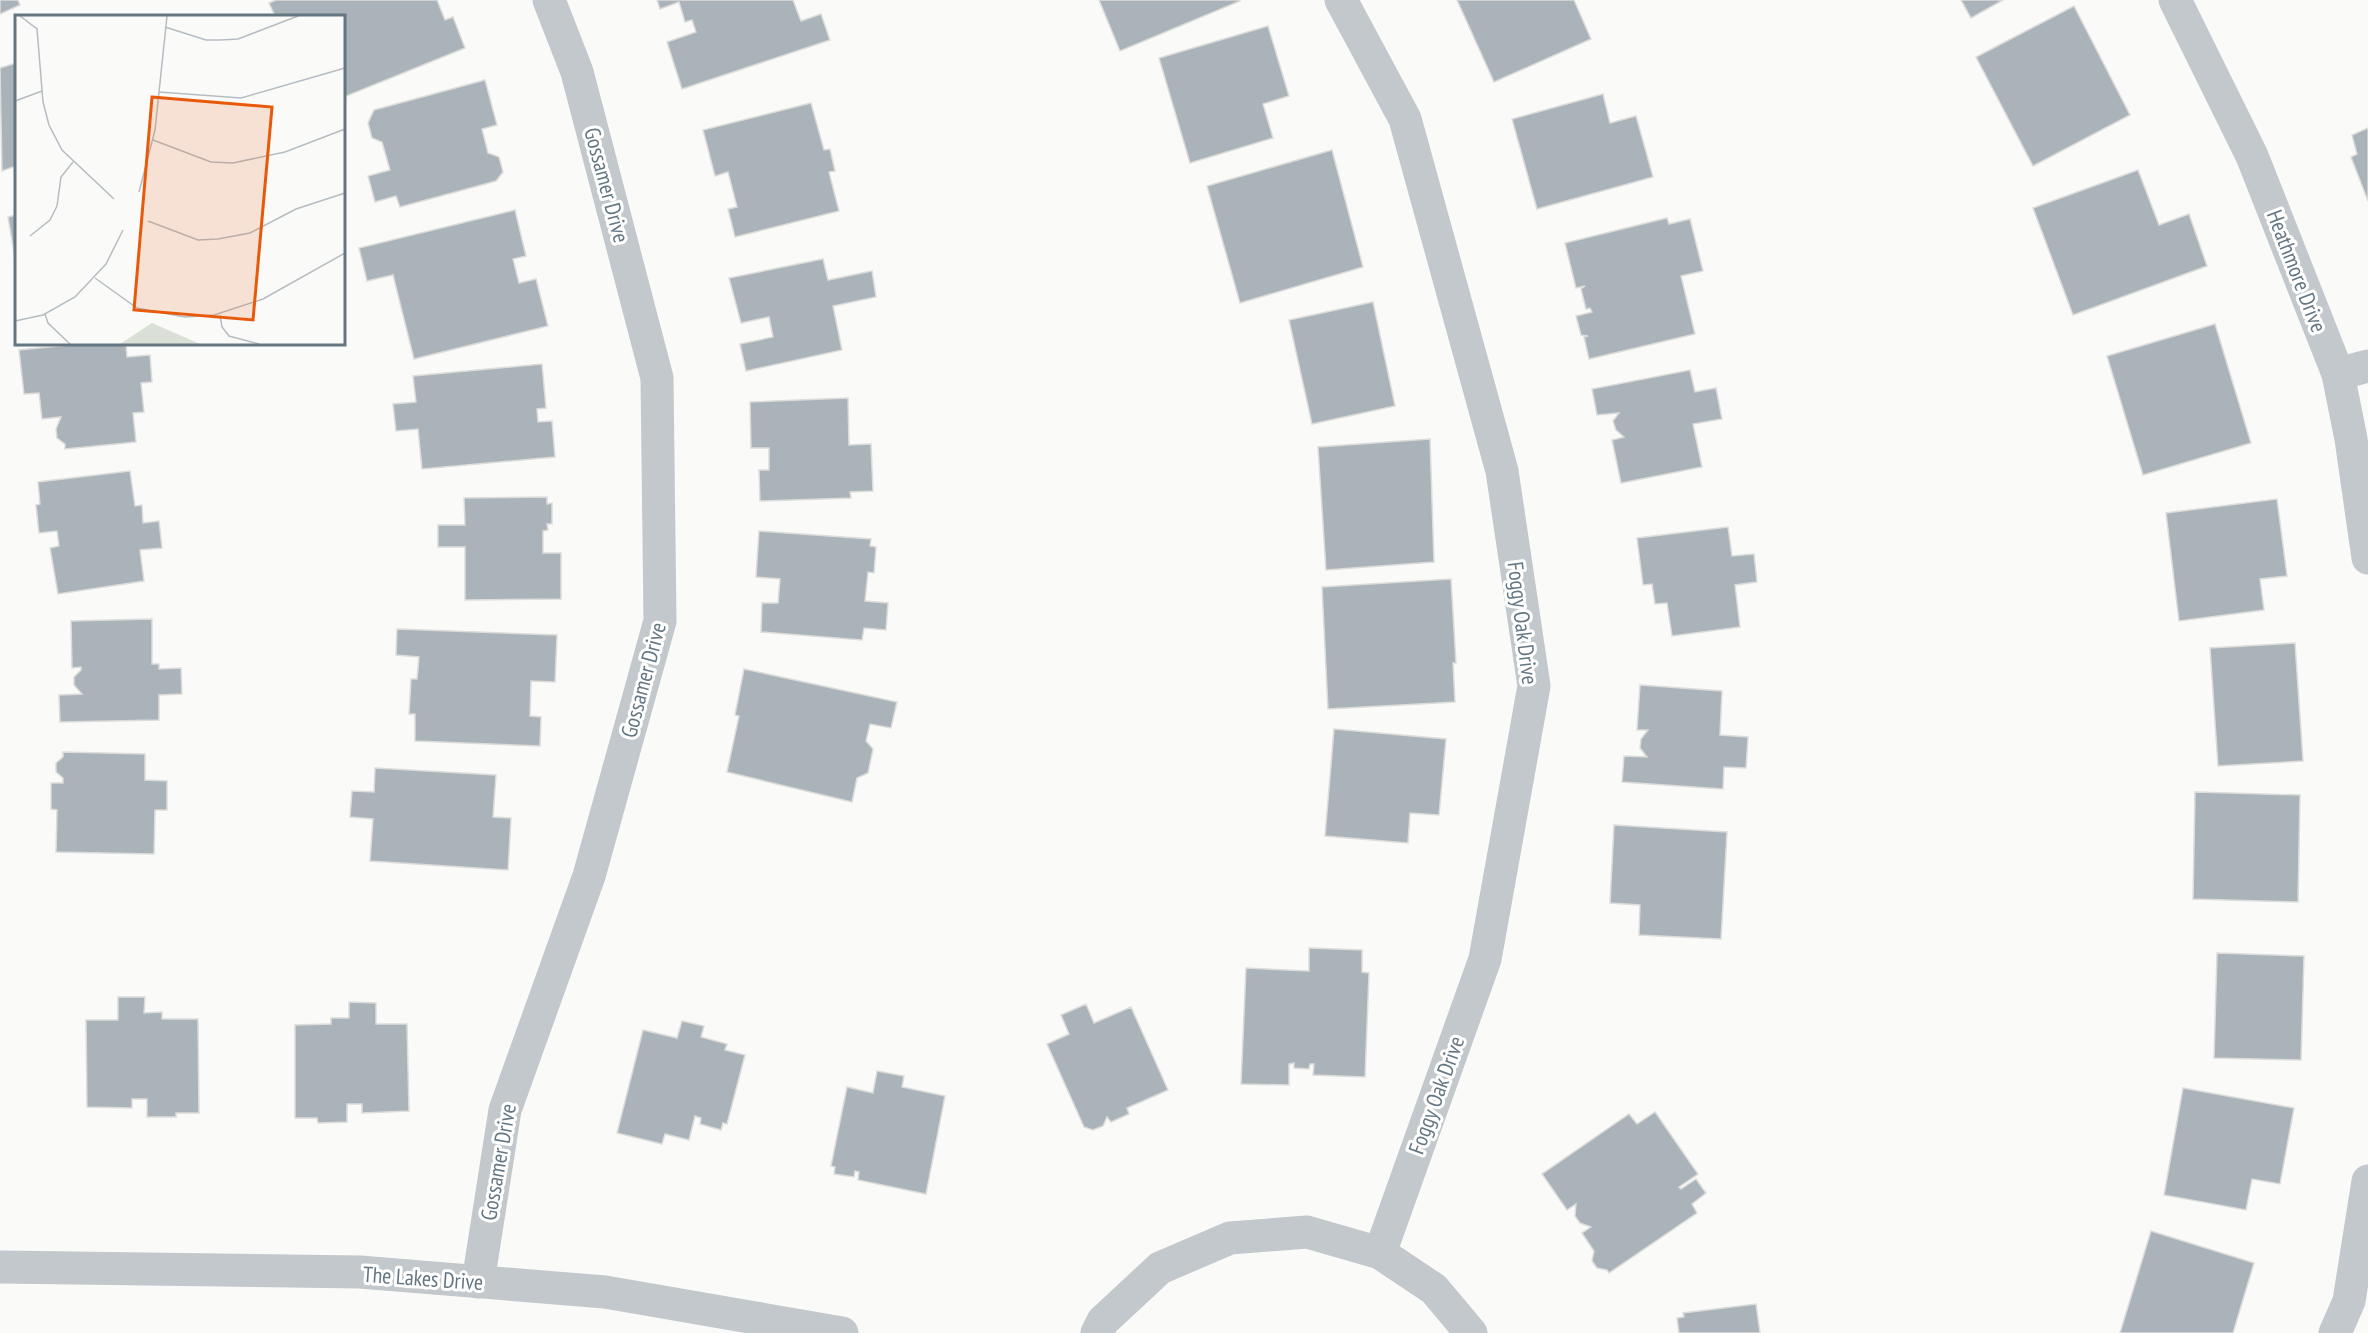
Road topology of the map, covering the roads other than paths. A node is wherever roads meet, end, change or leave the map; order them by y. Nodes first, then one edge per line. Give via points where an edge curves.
1 (549, 0) edge
2 (1341, 0) edge
3 (2175, 0) edge
4 (2353, 370) edge
5 (2368, 558) edge
6 (2368, 1181) edge
7 (1380, 1253) junction
8 (0, 1267) edge
9 (478, 1282) junction
10 (842, 1333) edge
11 (1097, 1333) edge
12 (1471, 1333) edge
13 (2335, 1333) edge

1 - 9 street, Gossamer Drive via 577,72 657,378 660,621 589,876 505,1110
2 - 7 street, Foggy Oak Drive via 1405,119 1502,471 1534,686 1485,958
3 - 4 street, Heathmore Drive
4 - 5 street, Heathmore Drive via 2351,439
6 - 13 street via 2349,1301
7 - 11 street via 1306,1232 1230,1238 1160,1268 1104,1321
7 - 12 street via 1434,1289
8 - 9 street, The Lakes Drive via 360,1272
9 - 10 street, The Lakes Drive via 605,1292

